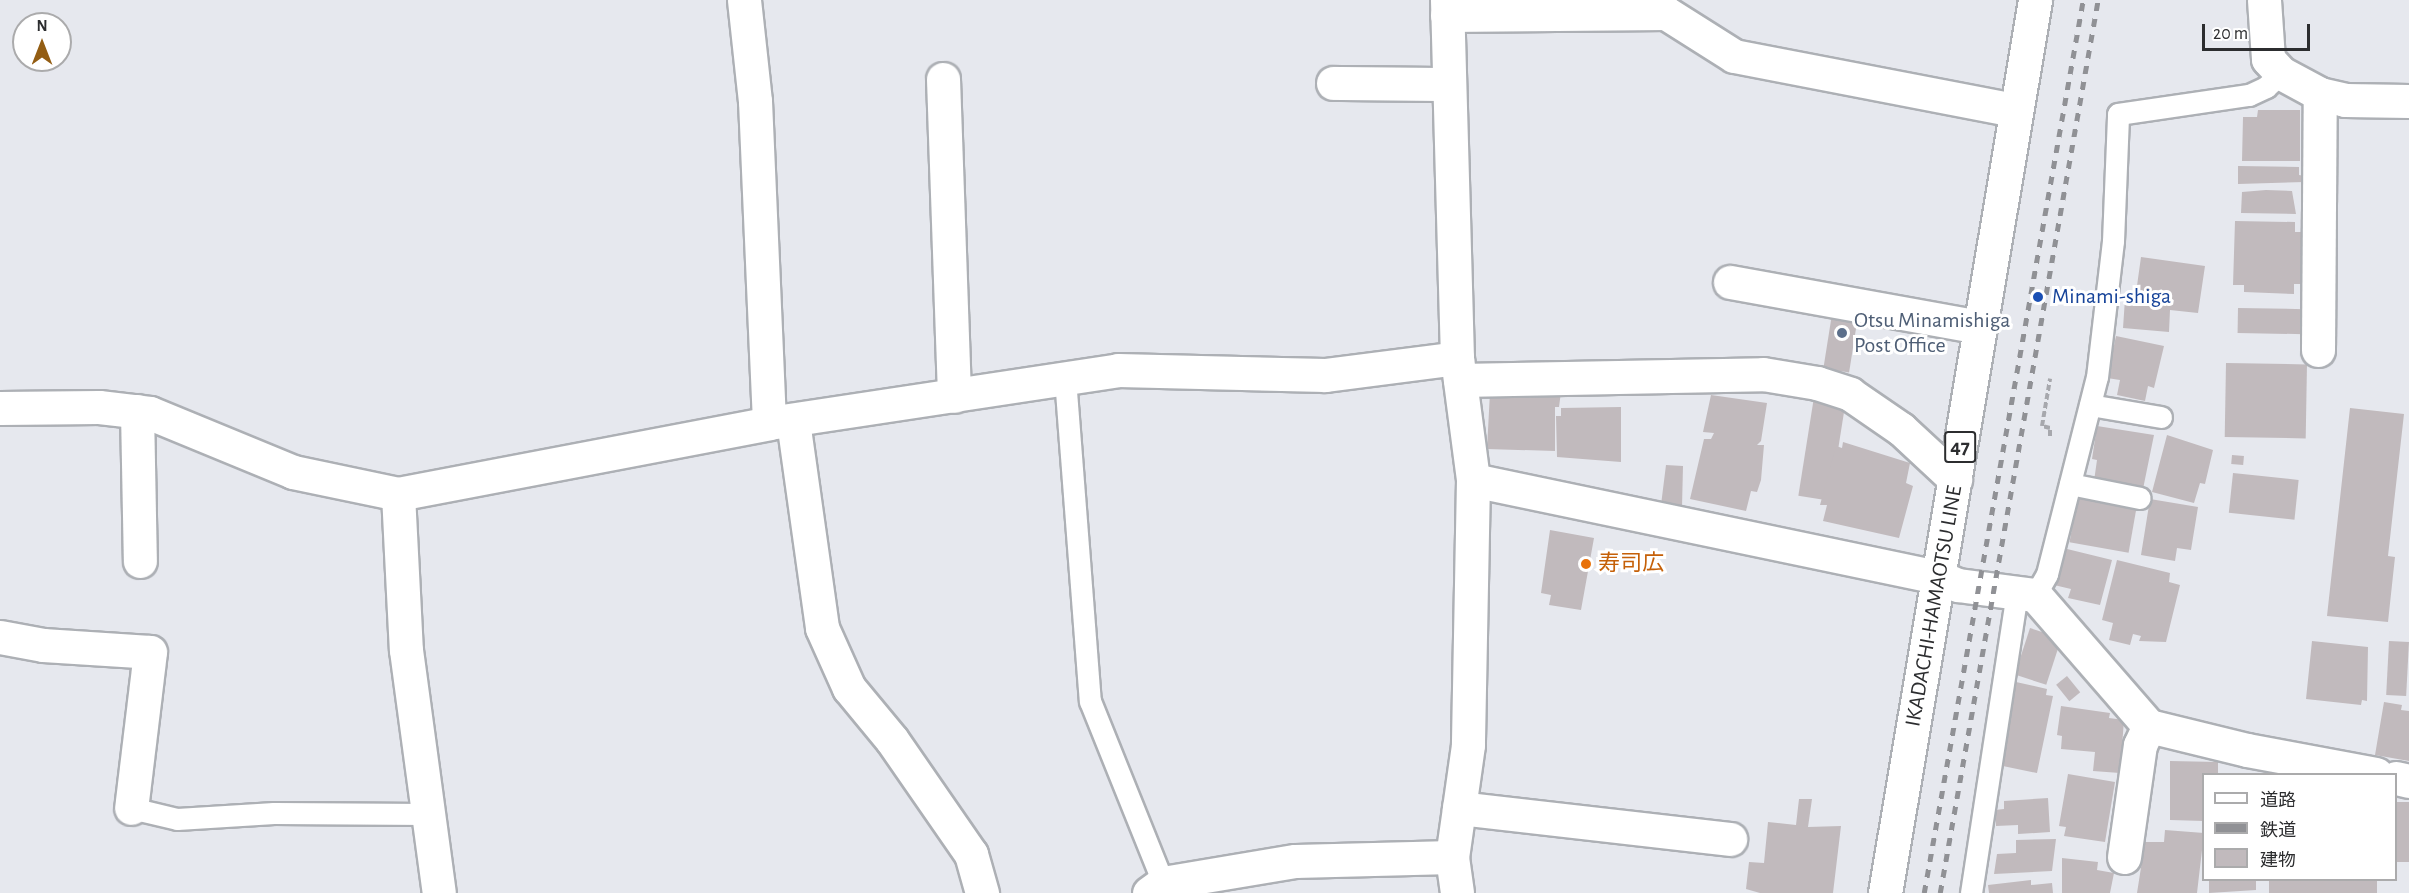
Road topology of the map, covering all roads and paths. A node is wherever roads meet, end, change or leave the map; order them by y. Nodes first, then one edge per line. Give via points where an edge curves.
1 (744, 0) edge
2 (2035, 0) edge
3 (2264, 0) edge
4 (1447, 8) edge
5 (2281, 73) junction
6 (943, 79) dead end
7 (1333, 83) dead end
8 (1449, 84) junction
9 (2320, 94) junction
10 (2409, 101) edge
11 (2015, 110) junction
12 (1731, 282) dead end
13 (1980, 327) junction
14 (2318, 350) dead end
15 (1459, 370) junction
16 (1065, 378) junction
17 (2050, 379) dead end
18 (954, 396) junction
19 (2, 402) edge
20 (2090, 405) junction
21 (137, 411) junction
22 (2161, 417) dead end
23 (781, 422) junction
24 (2078, 453) junction
25 (1955, 479) junction
26 (1473, 480) junction
27 (2070, 484) junction
28 (398, 494) junction
29 (2140, 498) dead end
30 (140, 561) dead end
31 (1939, 577) junction
32 (2026, 594) junction
33 (0, 637) edge
34 (2150, 726) junction
35 (2247, 762) edge
36 (2365, 773) edge
37 (131, 808) joint
38 (1459, 808) junction
39 (428, 814) junction
40 (1730, 839) dead end
41 (2124, 856) dead end
42 (1452, 857) junction
43 (1156, 888) edge
44 (439, 893) edge
45 (982, 893) edge
46 (1457, 893) edge
47 (1885, 893) edge
48 (1971, 893) edge

1 - 23 street
2 - 11 street, IKADACHI-HAMAOTSU LINE / 47
3 - 5 street via 2268,59
4 - 8 street
4 - 11 street via 1666,13 1734,56
5 - 9 street
5 - 20 lane via 2266,87 2249,95 2118,114 2113,241
6 - 18 street
7 - 8 street
8 - 15 street
9 - 10 street via 2345,100
9 - 14 street
11 - 13 street, IKADACHI-HAMAOTSU LINE / 47
12 - 13 street
13 - 25 street, IKADACHI-HAMAOTSU LINE / 47
15 - 16 street via 1325,375 1118,370
15 - 25 street via 1763,374 1817,383 1850,394 1901,429
15 - 26 street
16 - 18 street
16 - 43 lane via 1090,701
17 - 24 path via 2042,426 2050,428 2050,442
18 - 23 street
19 - 21 street
20 - 22 lane
20 - 24 lane
21 - 28 street via 293,472
21 - 30 street
23 - 28 street
23 - 45 street via 822,628 849,688 892,740 971,854
24 - 27 lane
25 - 31 street, IKADACHI-HAMAOTSU LINE / 47
26 - 31 street
26 - 38 street via 1468,745
27 - 29 lane
27 - 32 lane via 2047,574
28 - 39 street via 406,650
31 - 32 street via 1958,585
31 - 47 street, IKADACHI-HAMAOTSU LINE / 47
32 - 34 street
32 - 48 lane
33 - 37 street via 43,645 150,652
34 - 35 street
34 - 41 street via 2140,745
35 - 36 street
37 - 39 lane via 177,819 274,813
38 - 40 street
38 - 42 street
39 - 44 street
42 - 43 street via 1295,861
42 - 46 street

